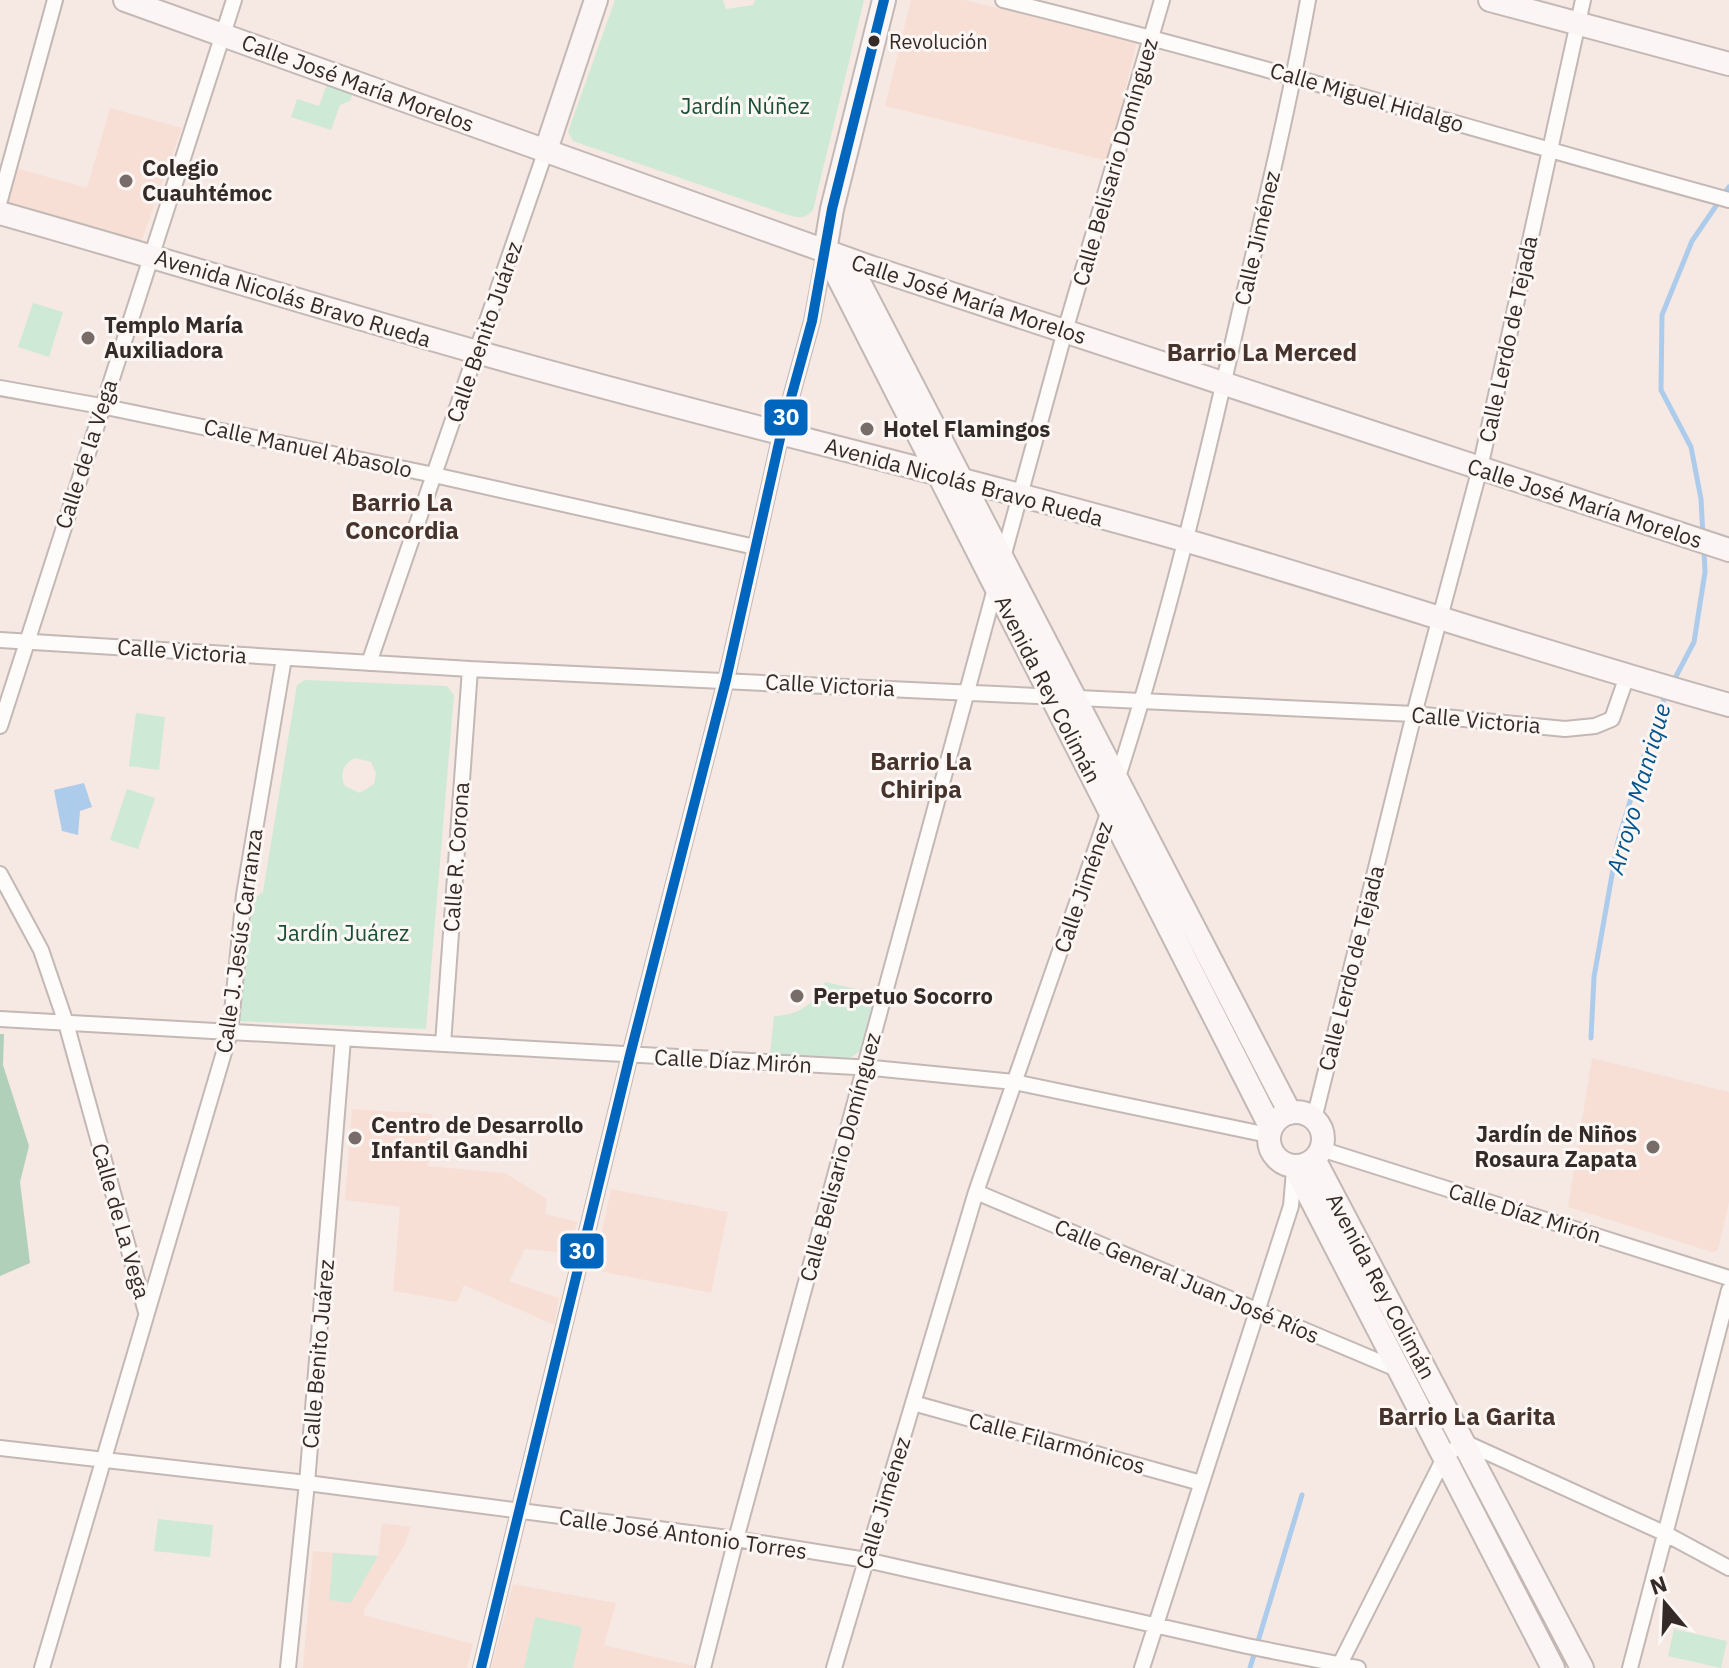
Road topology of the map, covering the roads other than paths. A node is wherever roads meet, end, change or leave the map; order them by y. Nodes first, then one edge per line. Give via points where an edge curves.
1 (55, 0) edge
2 (125, 0) edge
3 (234, 0) edge
4 (596, 0) edge
5 (884, 0) edge
6 (1003, 0) edge
7 (1162, 0) edge
8 (1308, 0) edge
9 (1490, 0) edge
10 (1583, 0) edge
11 (1578, 23) junction
12 (223, 35) junction
13 (1152, 37) junction
14 (1729, 64) edge
15 (1294, 75) junction
16 (546, 150) junction
17 (1550, 151) junction
18 (0, 200) edge
19 (1729, 200) edge
20 (0, 213) edge
21 (825, 251) junction
22 (151, 255) junction
23 (847, 259) junction
24 (1065, 331) junction
25 (476, 352) junction
26 (1224, 383) junction
27 (0, 388) edge
28 (101, 406) junction
29 (781, 434) junction
30 (1480, 468) junction
31 (937, 472) junction
32 (434, 475) junction
33 (960, 478) junction
34 (1020, 497) junction
35 (1185, 540) junction
36 (755, 547) junction
37 (1727, 550) edge
38 (1003, 560) junction
39 (996, 587) junction
40 (1440, 620) junction
41 (0, 640) edge
42 (26, 642) junction
43 (284, 658) junction
44 (369, 663) junction
45 (470, 669) junction
46 (1637, 679) junction
47 (726, 680) junction
48 (966, 691) junction
49 (1052, 696) junction
50 (1074, 697) junction
51 (1143, 702) junction
52 (1729, 705) edge
53 (1414, 714) junction
54 (0, 726) edge
55 (1117, 779) junction
56 (1110, 810) junction
57 (0, 874) edge
58 (0, 1019) edge
59 (66, 1023) junction
60 (230, 1032) junction
61 (343, 1039) junction
62 (443, 1044) junction
63 (630, 1055) junction
64 (864, 1068) junction
65 (1014, 1082) junction
66 (1290, 1113) junction
67 (1314, 1119) junction
68 (1270, 1131) junction
69 (1310, 1158) junction
70 (976, 1192) junction
71 (1729, 1278) edge
72 (1729, 1290) edge
73 (146, 1312) junction
74 (1258, 1312) junction
75 (1399, 1370) junction
76 (913, 1403) junction
77 (1428, 1426) junction
78 (1463, 1442) junction
79 (0, 1448) edge
80 (1444, 1458) junction
81 (103, 1461) junction
82 (307, 1483) junction
83 (1201, 1483) junction
84 (518, 1512) junction
85 (1666, 1534) junction
86 (736, 1539) junction
87 (866, 1560) junction
88 (1729, 1568) edge
89 (1157, 1626) junction
90 (1339, 1666) edge
91 (42, 1668) edge
92 (288, 1668) edge
93 (481, 1668) edge
94 (703, 1668) edge
95 (834, 1668) edge
96 (1142, 1668) edge
97 (1358, 1668) edge
98 (1553, 1668) edge
99 (1582, 1668) edge
100 (1630, 1668) edge

1 - 18 street
2 - 12 main road, Calle José María Morelos
3 - 12 street, Calle de la Vega
4 - 16 main road, Calle Benito Juárez
5 - 21 main road
6 - 13 street, Calle Miguel Hidalgo
7 - 13 street, Calle Belisario Domínguez
8 - 15 street, Calle Jiménez
9 - 11 main road
10 - 11 street, Calle Lerdo de Tejada
11 - 14 main road
11 - 17 street, Calle Lerdo de Tejada
12 - 16 main road, Calle José María Morelos
12 - 22 street, Calle de la Vega
13 - 15 street, Calle Miguel Hidalgo
13 - 24 street, Calle Belisario Domínguez
15 - 17 street, Calle Miguel Hidalgo
15 - 26 street, Calle Jiménez
16 - 21 main road, Calle José María Morelos
16 - 25 street, Calle Benito Juárez
17 - 19 street, Calle Miguel Hidalgo
17 - 30 street, Calle Lerdo de Tejada
20 - 22 main road, Avenida Nicolás Bravo Rueda
21 - 23 main road, Calle José María Morelos
21 - 29 street
21 - 31 main road, Avenida Rey Colimán
22 - 25 main road, Avenida Nicolás Bravo Rueda
22 - 28 street, Calle de la Vega
23 - 24 main road, Calle José María Morelos
23 - 33 main road, Avenida Rey Colimán
24 - 26 main road, Calle José María Morelos
24 - 34 street, Calle Belisario Domínguez
25 - 29 main road, Avenida Nicolás Bravo Rueda
25 - 32 street, Calle Benito Juárez
26 - 30 main road, Calle José María Morelos
26 - 35 street, Calle Jiménez
27 - 28 street, Calle Manuel Abasolo
28 - 32 street, Calle Manuel Abasolo
28 - 42 street, Calle de la Vega
29 - 31 main road, Avenida Nicolás Bravo Rueda
29 - 36 street
30 - 37 main road, Calle José María Morelos
30 - 40 street, Calle Lerdo de Tejada
31 - 33 main road, Avenida Nicolás Bravo Rueda
31 - 39 main road, Avenida Rey Colimán
32 - 36 street, Calle Manuel Abasolo
32 - 44 street, Calle Benito Juárez
33 - 34 main road, Avenida Nicolás Bravo Rueda
33 - 38 main road, Avenida Rey Colimán
34 - 35 main road, Avenida Nicolás Bravo Rueda
34 - 38 street, Calle Belisario Domínguez
35 - 40 main road, Avenida Nicolás Bravo Rueda
35 - 51 street, Calle Jiménez
36 - 47 street
38 - 39 street, Calle Belisario Domínguez
38 - 50 main road, Avenida Rey Colimán
39 - 48 street, Calle Belisario Domínguez
39 - 49 main road, Avenida Rey Colimán
40 - 46 main road, Avenida Nicolás Bravo Rueda
40 - 53 street, Calle Lerdo de Tejada
41 - 42 street, Calle Victoria
42 - 43 street, Calle Victoria
42 - 54 street, Calle de la Vega
43 - 44 street, Calle Victoria
43 - 60 street, Calle J. Jesús Carranza via 244,895
44 - 45 street, Calle Victoria
45 - 47 street, Calle Victoria
45 - 62 street, Calle R. Corona
46 - 52 main road, Avenida Nicolás Bravo Rueda
46 - 53 street, Calle Victoria via 1612,719 1595,726 1565,729
47 - 48 street, Calle Victoria
47 - 63 street
48 - 49 street, Calle Victoria
48 - 64 street, Calle Belisario Domínguez
49 - 50 street, Calle Victoria
49 - 56 main road, Avenida Rey Colimán
50 - 51 street, Calle Victoria
50 - 55 main road, Avenida Rey Colimán
51 - 53 street, Calle Victoria
51 - 55 street, Calle Jiménez
53 - 67 street, Calle Lerdo de Tejada
55 - 56 street, Calle Jiménez
55 - 66 main road, Avenida Rey Colimán
56 - 65 street, Calle Jiménez
56 - 68 main road, Avenida Rey Colimán
57 - 59 street, Calle de La Vega via 41,950
58 - 59 street, Calle Díaz Mirón
59 - 60 street, Calle Díaz Mirón
59 - 73 street, Calle de La Vega
60 - 61 street, Calle Díaz Mirón
60 - 73 street, Calle J. Jesús Carranza
61 - 62 street, Calle Díaz Mirón
61 - 82 street, Calle Benito Juárez
62 - 63 street, Calle Díaz Mirón
63 - 64 street, Calle Díaz Mirón
63 - 84 street
64 - 65 street, Calle Díaz Mirón
64 - 86 street, Calle Belisario Domínguez
65 - 68 street, Calle Díaz Mirón
65 - 70 street, Calle Jiménez
66 - 67 main road
66 - 68 main road
67 - 69 main road via 1322,1133
68 - 69 main road via 1279,1160
69 - 71 street, Calle Díaz Mirón
69 - 74 street
69 - 75 main road, Avenida Rey Colimán
69 - 78 main road, Avenida Rey Colimán
70 - 74 street, Calle General Juan José Ríos
70 - 76 street, Calle Jiménez
72 - 85 street
73 - 81 street, Calle de La Vega
74 - 75 street, Calle General Juan José Ríos
74 - 83 street
75 - 77 main road, Avenida Rey Colimán
76 - 83 street, Calle Filarmónicos
76 - 87 street, Calle Jiménez
77 - 78 street
77 - 80 main road, Avenida Rey Colimán
78 - 80 street
78 - 85 street
78 - 99 main road, Avenida Rey Colimán
79 - 81 street, Calle José Antonio Torres
80 - 90 street
80 - 98 main road, Avenida Rey Colimán
81 - 82 street, Calle José Antonio Torres
81 - 91 street, Calle de La Vega
82 - 84 street, Calle José Antonio Torres
82 - 92 street, Calle Benito Juárez
83 - 89 street
84 - 86 street, Calle José Antonio Torres
84 - 93 street
85 - 88 street
85 - 100 street
86 - 87 street, Calle José Antonio Torres
86 - 94 street, Calle Belisario Domínguez
87 - 89 street, Calle José Antonio Torres
87 - 95 street, Calle Jiménez
89 - 90 street, Calle José Antonio Torres
89 - 96 street
90 - 97 street, Calle José Antonio Torres

